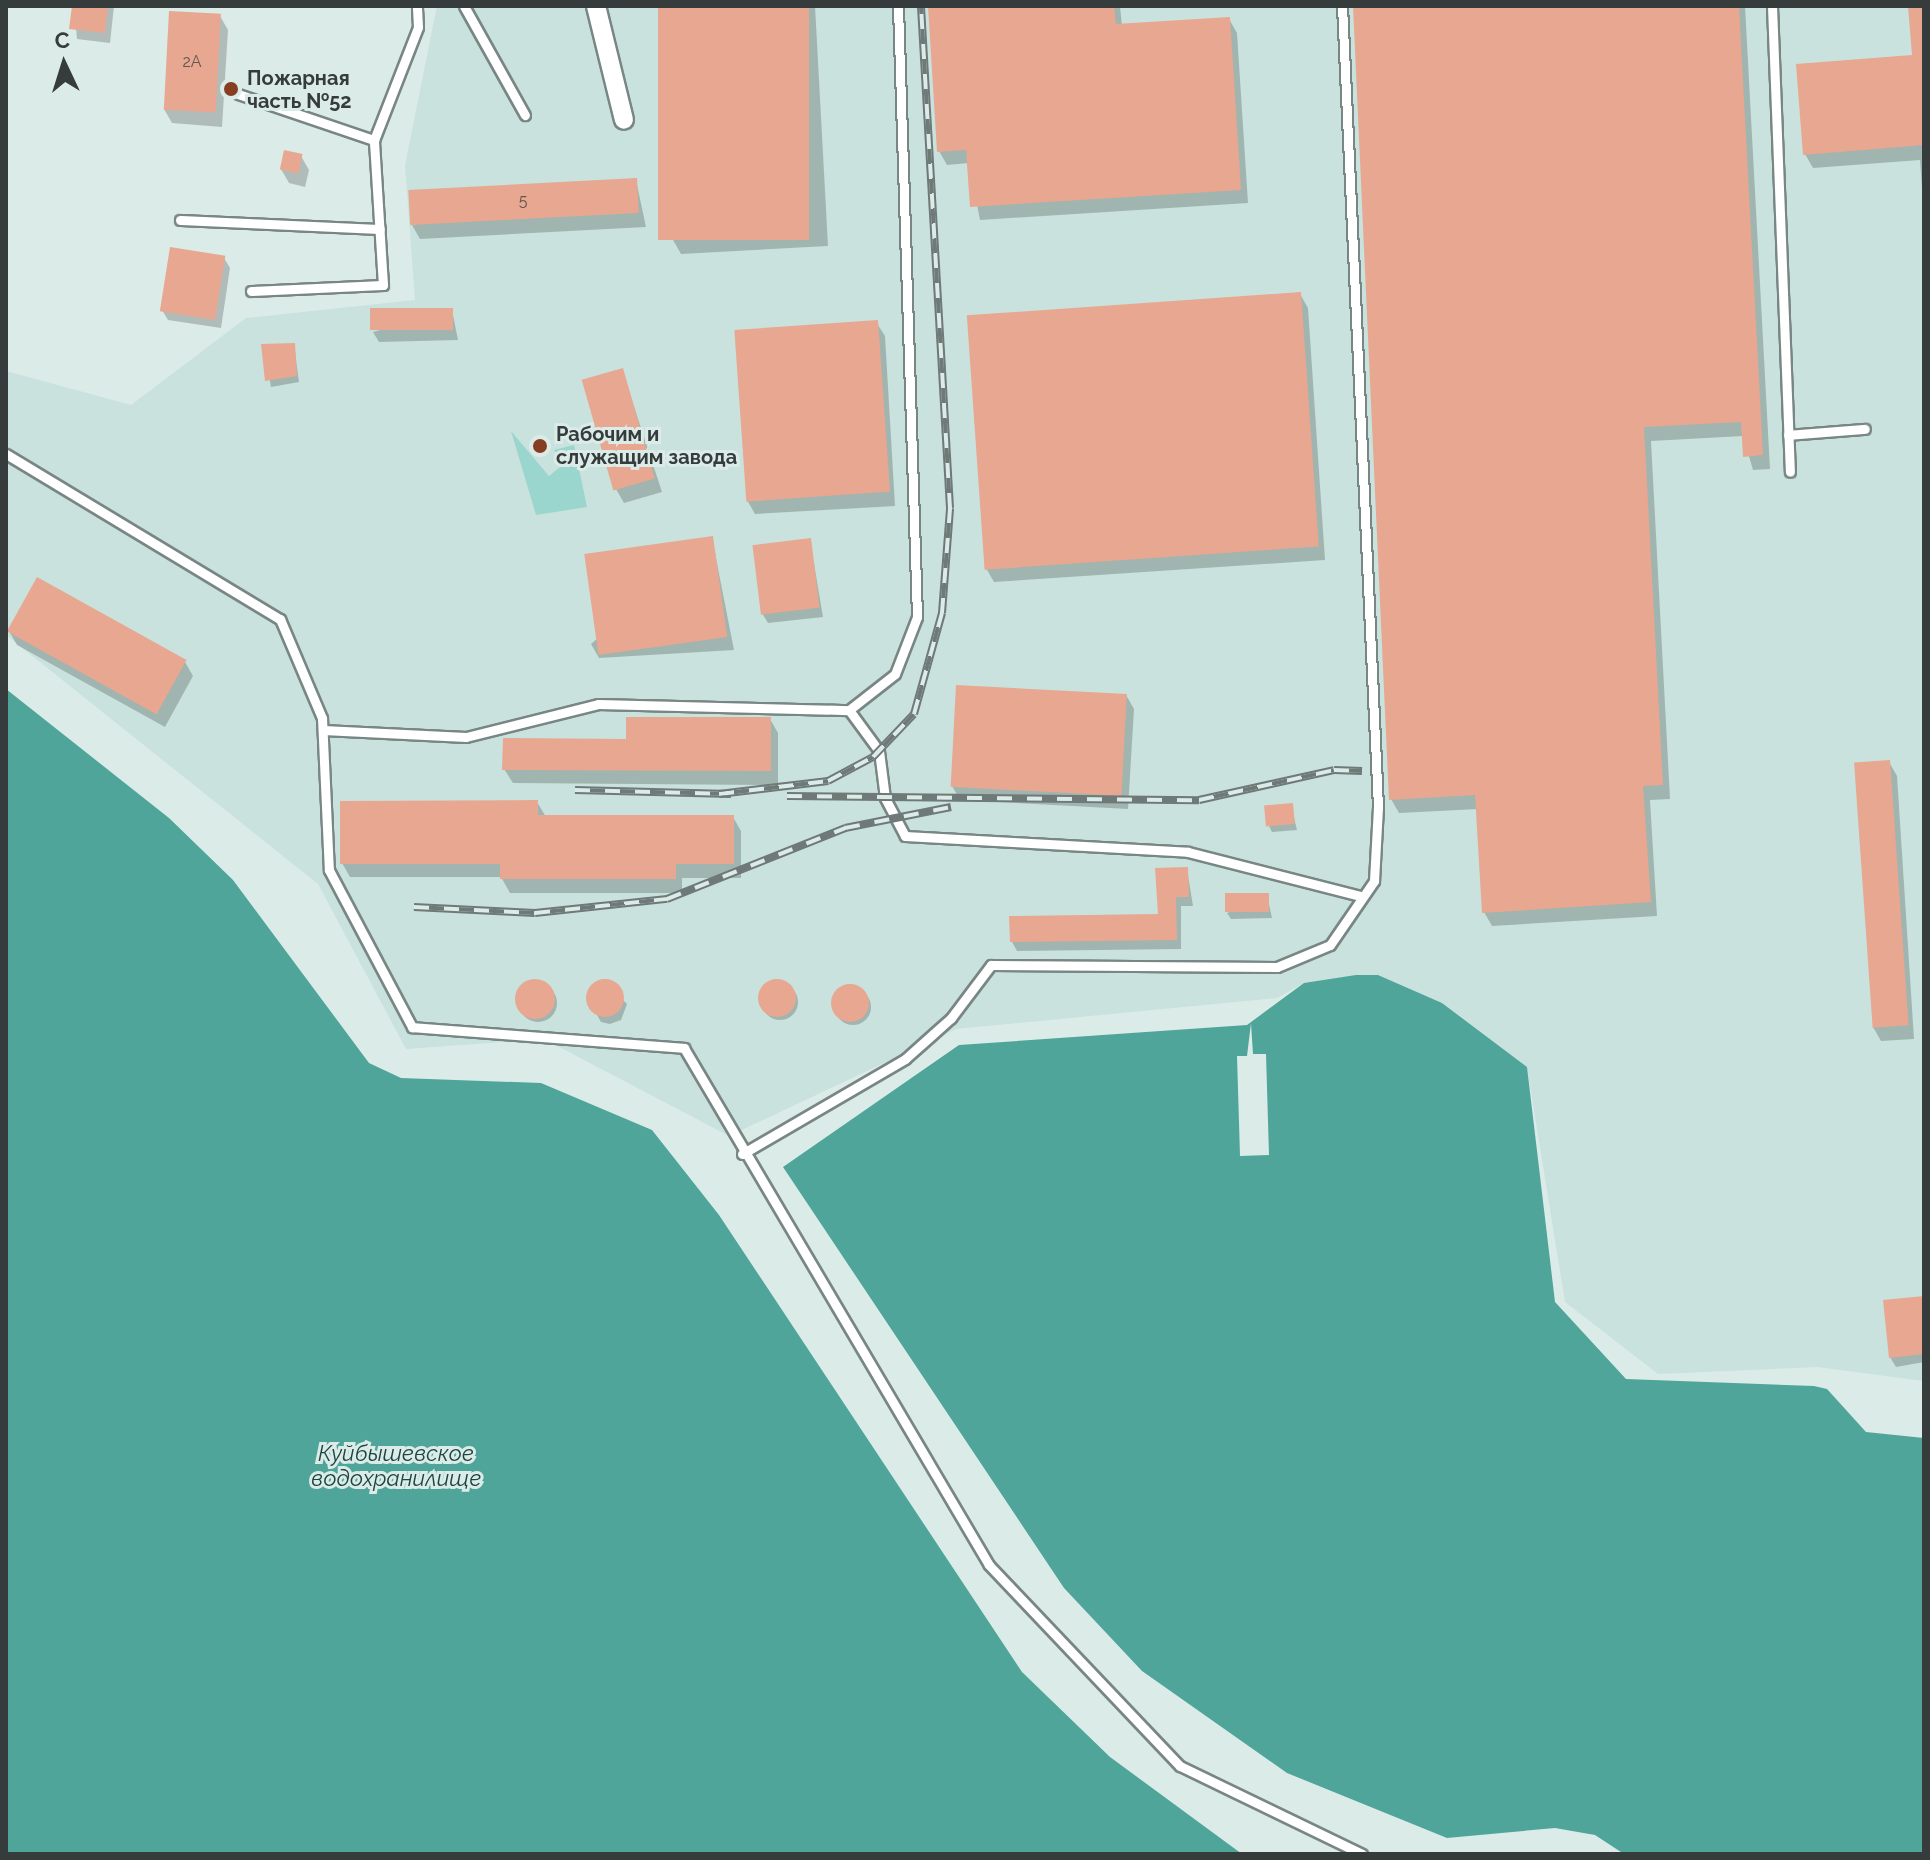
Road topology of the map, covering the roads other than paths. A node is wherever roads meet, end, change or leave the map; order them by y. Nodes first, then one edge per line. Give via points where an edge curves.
1 (417, 6) edge
2 (464, 6) edge
3 (596, 6) edge
4 (898, 6) edge
5 (1342, 6) edge
6 (1772, 6) edge
7 (238, 94) dead end
8 (525, 115) dead end
9 (624, 120) dead end
10 (374, 140) junction
11 (180, 220) dead end
12 (380, 229) junction
13 (251, 291) dead end
14 (1865, 429) dead end
15 (1788, 435) junction
16 (6, 454) edge
17 (1790, 472) dead end
18 (849, 710) junction
19 (323, 730) junction
20 (1361, 896) junction
21 (742, 1154) junction
22 (1362, 1854) edge

1 - 10 lane via 418,27
2 - 8 lane
3 - 9 street
4 - 18 lane via 917,617 895,674
5 - 20 lane via 1378,807 1374,881
6 - 15 lane
7 - 10 lane
10 - 12 lane
11 - 12 lane
12 - 13 lane via 383,285
14 - 15 lane
15 - 17 lane
16 - 19 lane via 280,619
18 - 19 lane via 598,704 466,737
18 - 20 lane via 879,751 885,798 905,836 1188,852
19 - 21 lane via 329,870 412,1027 684,1048
20 - 21 lane via 1330,945 1277,967 991,965 951,1018 905,1059
21 - 22 lane via 989,1565 1180,1766

